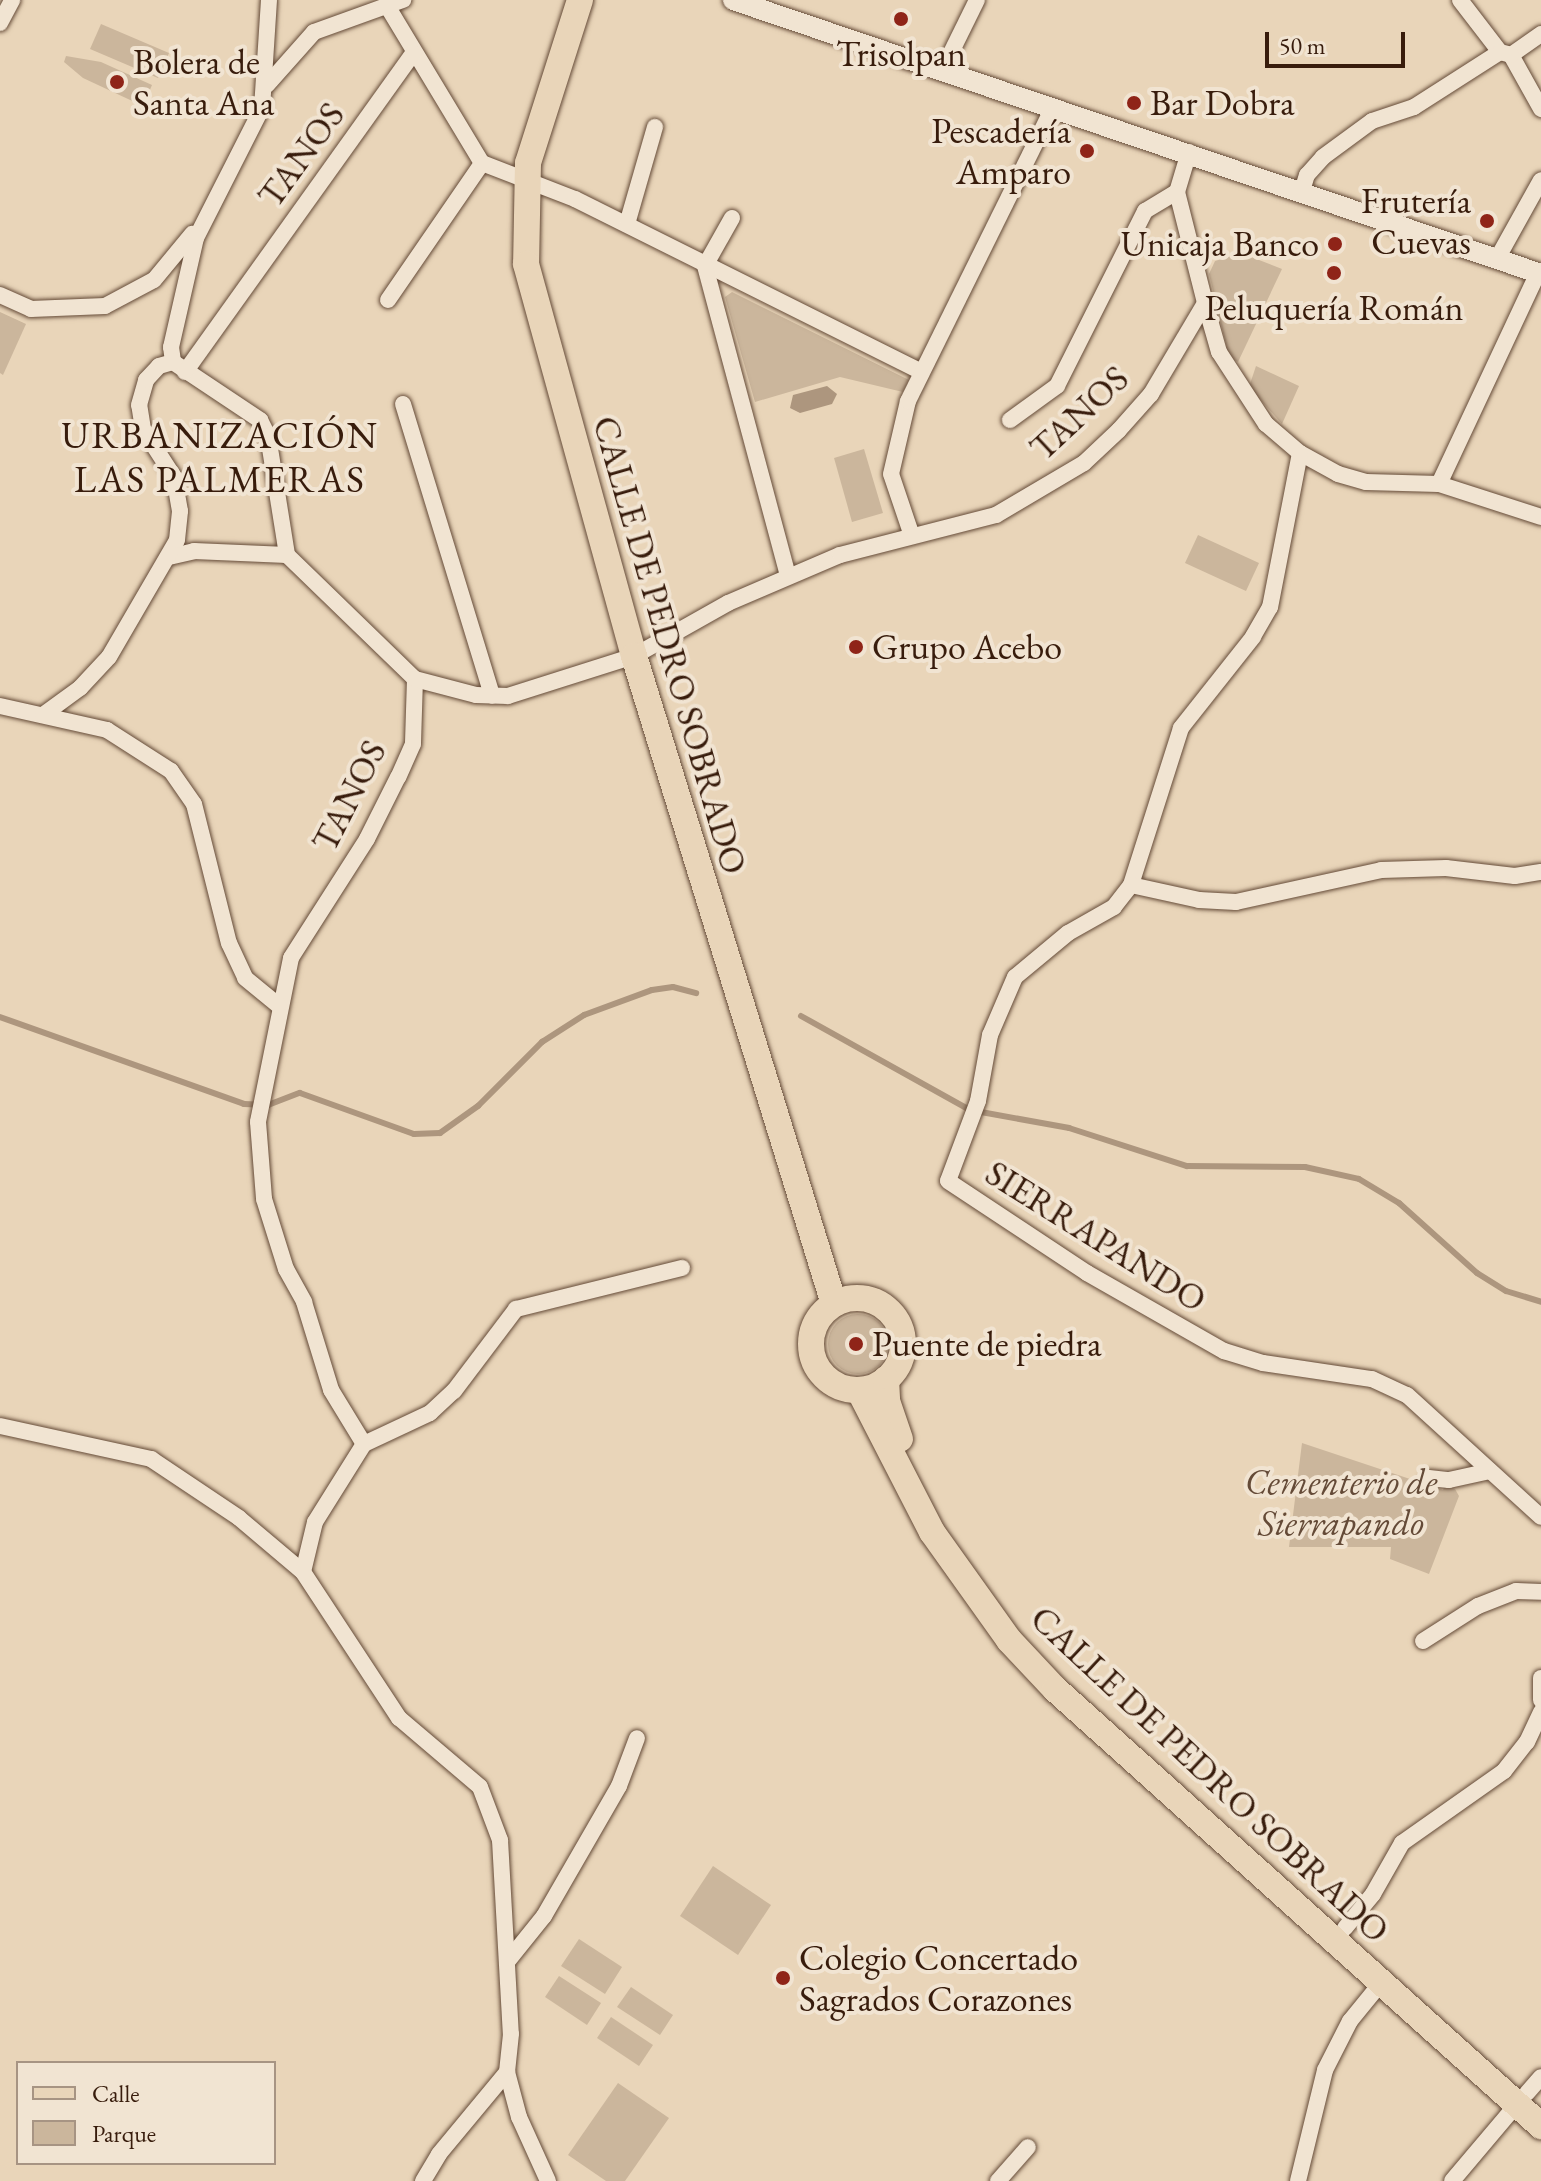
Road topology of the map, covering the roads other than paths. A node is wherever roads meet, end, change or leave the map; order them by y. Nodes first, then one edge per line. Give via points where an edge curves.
1 (269, 0) edge
2 (580, 0) edge
3 (599, 0) edge
4 (733, 0) edge
5 (977, 0) edge
6 (1460, 0) edge
7 (396, 5) edge
8 (1541, 34) edge
9 (413, 53) junction
10 (1506, 53) junction
11 (942, 71) junction
12 (267, 85) junction
13 (1053, 107) junction
14 (1541, 109) edge
15 (655, 127) dead end
16 (1189, 152) junction
17 (482, 163) junction
18 (1541, 180) edge
19 (533, 181) junction
20 (1302, 191) junction
21 (1177, 192) junction
22 (732, 218) dead end
23 (203, 220) junction
24 (627, 224) junction
25 (1497, 259) junction
26 (705, 266) junction
27 (1539, 273) edge
28 (0, 295) edge
29 (388, 300) dead end
30 (1205, 303) junction
31 (179, 367) junction
32 (920, 371) junction
33 (403, 404) dead end
34 (1010, 420) dead end
35 (1300, 453) junction
36 (1439, 484) junction
37 (1541, 517) edge
38 (912, 536) junction
39 (287, 555) junction
40 (169, 557) junction
41 (788, 576) junction
42 (640, 653) junction
43 (415, 679) junction
44 (492, 696) junction
45 (0, 706) edge
46 (43, 715) junction
47 (1541, 872) edge
48 (1131, 885) junction
49 (278, 1005) junction
50 (682, 1268) dead end
51 (843, 1301) junction
52 (886, 1379) junction
53 (859, 1390) junction
54 (0, 1426) edge
55 (364, 1444) junction
56 (1490, 1471) junction
57 (1429, 1478) dead end
58 (1541, 1517) edge
59 (303, 1572) junction
60 (1541, 1592) edge
61 (1423, 1641) dead end
62 (1541, 1678) edge
63 (1541, 1700) edge
64 (1540, 1720) edge
65 (637, 1738) dead end
66 (1345, 1928) junction
67 (507, 1962) junction
68 (1381, 1983) junction
69 (507, 2072) junction
70 (1531, 2095) edge
71 (1541, 2126) edge
72 (1028, 2147) dead end
73 (423, 2181) edge
74 (548, 2181) edge
75 (998, 2181) edge
76 (1298, 2181) edge
77 (1452, 2181) edge

1 - 12 street, TANOS
2 - 19 main road, CALLE DE PEDRO SOBRADO via 538,124
3 - 19 main road, CALLE DE PEDRO SOBRADO
4 - 11 street
5 - 11 street
6 - 10 street
7 - 9 street, TANOS
7 - 12 street, TANOS via 314,32
8 - 10 street
9 - 17 street, TANOS
9 - 31 street, TANOS
10 - 14 street
10 - 20 street via 1414,107 1382,116 1350,136 1307,175
11 - 13 street
12 - 23 street, TANOS via 253,130
13 - 16 street
13 - 32 street
15 - 24 street
16 - 20 street
16 - 21 street
17 - 19 street
17 - 29 street
18 - 25 street
19 - 24 street
19 - 42 main road, CALLE DE PEDRO SOBRADO via 526,264
20 - 25 street
21 - 30 street
21 - 34 street via 1145,211 1057,386
22 - 26 street
23 - 28 street via 154,280 125,299 84,311 31,309
23 - 31 street, TANOS via 173,325
24 - 26 street
25 - 27 street
26 - 32 street
26 - 41 street
27 - 36 street
30 - 35 street via 1219,352 1239,390 1266,424
30 - 38 street, TANOS via 1151,394 1084,463 996,515
31 - 39 street via 260,420 268,436
31 - 40 street, TANOS via 159,366 146,380 139,405 143,429 174,477 180,511
32 - 38 street via 891,474
33 - 44 street
35 - 36 street via 1358,481
35 - 48 street via 1270,607 1253,637 1181,728
36 - 37 street
38 - 41 street, TANOS
39 - 40 street via 194,551
39 - 43 street
40 - 46 street, TANOS via 109,657 80,688
41 - 42 street, TANOS
42 - 44 street, TANOS
42 - 51 main road, CALLE DE PEDRO SOBRADO
43 - 44 street
43 - 49 street, TANOS via 413,744 367,839 291,958
45 - 46 street
46 - 49 street via 107,730 171,771 194,804 229,943 245,978
47 - 48 street via 1381,870 1236,902
48 - 56 street, SIERRAPANDO via 1114,907 1068,933 1015,977 990,1035 978,1101 948,1181 1019,1230 1224,1351 1263,1363 1372,1379 1407,1395
49 - 55 street, TANOS via 258,1122 264,1199 331,1390
50 - 55 street via 516,1309 454,1391 430,1413
51 - 52 main road via 880,1304 899,1326 901,1355
51 - 53 main road via 814,1326 812,1356 830,1381
52 - 53 main road
52 - 66 main road, CALLE DE PEDRO SOBRADO via 891,1419 902,1442 946,1523 997,1598 1070,1682
53 - 68 main road, CALLE DE PEDRO SOBRADO via 932,1532 1009,1640 1055,1689
54 - 59 street via 151,1459 239,1518
55 - 59 street via 315,1522
56 - 57 street via 1449,1480
56 - 58 street, SIERRAPANDO
59 - 67 street via 399,1718 480,1787 493,1811 500,1840
60 - 61 street via 1516,1591 1478,1606
62 - 63 street
64 - 66 street via 1504,1771 1402,1843 1373,1894
65 - 67 street via 619,1786 544,1916
66 - 70 main road, CALLE DE PEDRO SOBRADO
67 - 69 street
68 - 70 main road, CALLE DE PEDRO SOBRADO
68 - 76 street via 1350,2021 1325,2070
69 - 73 street
69 - 74 street via 519,2117
70 - 71 main road, CALLE DE PEDRO SOBRADO
70 - 77 street
72 - 75 street

